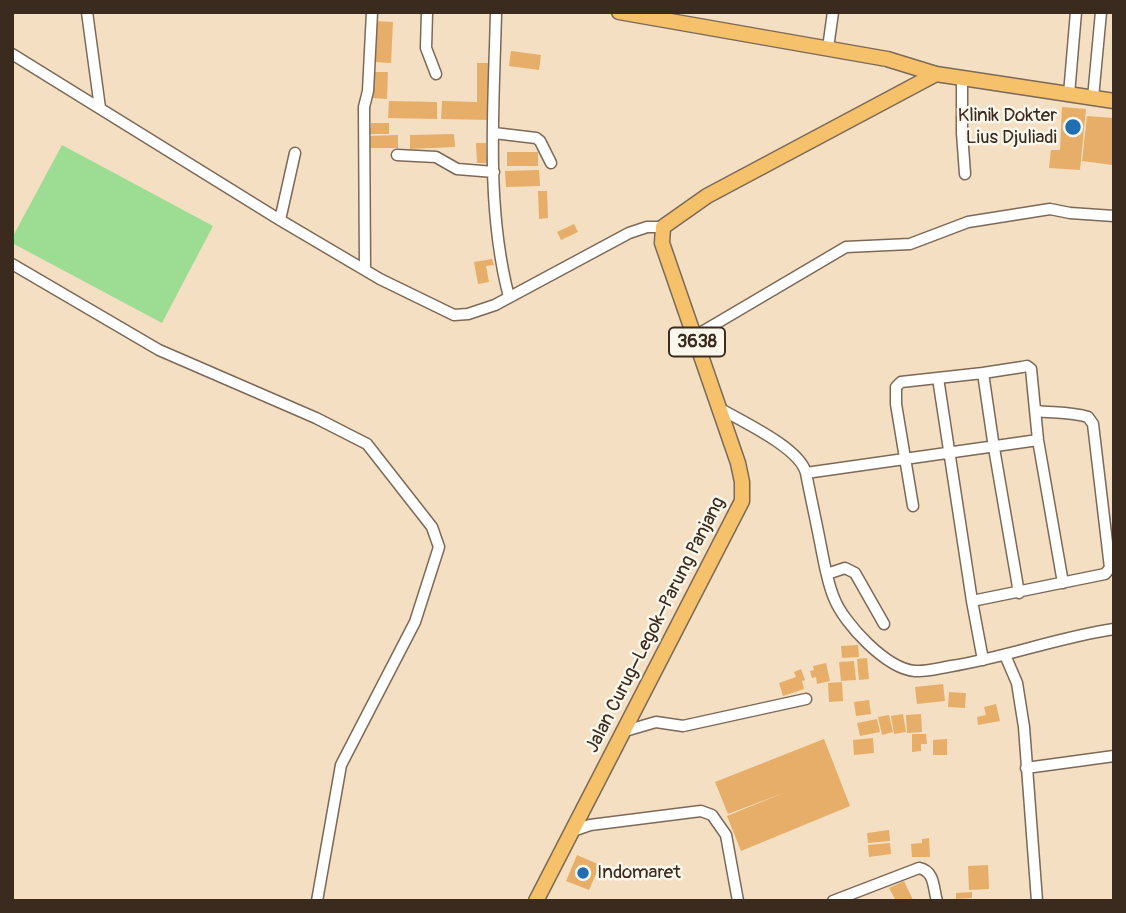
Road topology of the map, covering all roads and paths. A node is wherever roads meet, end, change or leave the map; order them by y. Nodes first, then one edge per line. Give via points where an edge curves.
1 (87, 12) edge
2 (372, 12) edge
3 (427, 12) edge
4 (496, 12) edge
5 (619, 12) edge
6 (833, 12) edge
7 (1076, 12) edge
8 (1101, 12) edge
9 (637, 14) edge
10 (828, 48) junction
11 (12, 54) edge
12 (436, 74) dead end
13 (936, 74) junction
14 (967, 79) junction
15 (1069, 94) junction
16 (1093, 98) junction
17 (1114, 101) edge
18 (100, 108) junction
19 (494, 133) junction
20 (295, 153) dead end
21 (397, 155) dead end
22 (551, 163) dead end
23 (494, 172) junction
24 (965, 174) dead end
25 (1114, 216) edge
26 (280, 220) junction
27 (663, 227) junction
28 (12, 264) edge
29 (365, 270) junction
30 (509, 297) junction
31 (695, 336) junction
32 (983, 373) junction
33 (938, 378) junction
34 (721, 409) junction
35 (1036, 411) junction
36 (1038, 440) junction
37 (994, 448) junction
38 (950, 452) junction
39 (905, 460) junction
40 (806, 473) junction
41 (913, 506) dead end
42 (827, 574) junction
43 (1063, 583) junction
44 (1019, 593) junction
45 (972, 601) junction
46 (884, 624) dead end
47 (1114, 629) edge
48 (1005, 655) junction
49 (983, 660) junction
50 (806, 699) dead end
51 (625, 731) junction
52 (1114, 756) edge
53 (1026, 768) junction
54 (570, 832) junction
55 (317, 901) edge
56 (536, 901) edge
57 (738, 901) edge
58 (833, 901) edge
59 (937, 901) edge
60 (1037, 901) edge

1 - 18 street
2 - 29 street via 364,107
3 - 12 street via 426,48
4 - 19 street
5 - 9 main road
6 - 10 street
7 - 15 street
8 - 16 street
9 - 10 main road
10 - 13 main road
11 - 18 street
13 - 14 main road
13 - 27 main road via 707,196
14 - 15 main road
14 - 24 street via 962,83 961,100
15 - 16 main road
16 - 17 main road
18 - 26 street
19 - 22 street via 536,138
19 - 23 street
20 - 26 street
21 - 23 street via 436,157 457,169
23 - 30 street via 499,261
25 - 31 street via 1050,209 968,222 910,244 846,247
26 - 29 street
27 - 30 street via 647,226 629,233
27 - 31 main road, Jalan Curug–Legok–Parung Panjang / 3638 via 662,243
28 - 55 street via 159,350 367,444 432,527 439,547 415,622 341,765
29 - 30 street via 454,315
31 - 34 main road, Jalan Curug–Legok–Parung Panjang / 3638
32 - 33 street
32 - 35 street via 1027,366
32 - 37 street
33 - 38 street
33 - 39 street via 901,382 896,387
34 - 40 street via 797,457
34 - 51 main road, Jalan Curug–Legok–Parung Panjang / 3638 via 738,463 742,501
35 - 36 street
35 - 43 street via 1088,417 1094,433 1111,566 1105,573
36 - 37 street
36 - 43 street
37 - 38 street
37 - 44 street
38 - 39 street
38 - 45 street
39 - 40 street
39 - 41 street
40 - 42 street
42 - 46 street via 845,568 855,573
42 - 49 street via 834,600 849,622 879,653 904,668 924,671
43 - 44 street
44 - 45 street
45 - 49 street
47 - 48 street
48 - 49 street
48 - 53 street via 1017,683
50 - 51 street via 683,726 656,722
51 - 54 main road, Jalan Curug–Legok–Parung Panjang / 3638
52 - 53 street
53 - 60 street
54 - 56 main road, Jalan Curug–Legok–Parung Panjang / 3638
54 - 57 street via 590,825 701,811 712,815 726,835
58 - 59 street via 919,868 931,875

